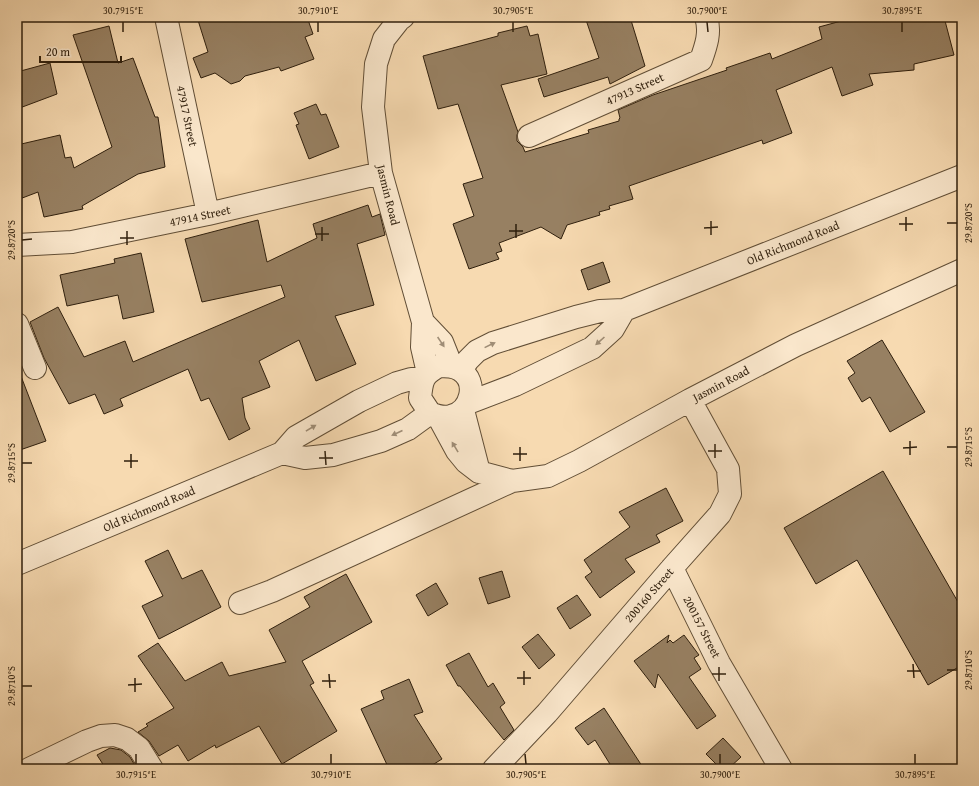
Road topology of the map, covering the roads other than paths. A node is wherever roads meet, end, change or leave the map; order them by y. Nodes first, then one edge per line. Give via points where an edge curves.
1 (166, 17) edge
2 (403, 17) edge
3 (706, 17) edge
4 (529, 136) dead end
5 (381, 173) junction
6 (962, 176) edge
7 (208, 214) junction
8 (17, 245) edge
9 (962, 270) edge
10 (624, 310) junction
11 (423, 322) junction
12 (17, 324) edge
13 (35, 368) dead end
14 (457, 368) junction
15 (426, 376) junction
16 (690, 400) junction
17 (466, 406) junction
18 (434, 415) junction
19 (282, 453) junction
20 (479, 472) junction
21 (512, 481) junction
22 (17, 564) edge
23 (672, 568) junction
24 (240, 603) dead end
25 (29, 769) edge
26 (152, 769) edge
27 (494, 769) edge
28 (781, 769) edge

1 - 7 street, 47917 Street
2 - 5 street, Jasmin Road via 384,39 376,64 373,106
3 - 4 street, 47913 Street via 709,25 701,60
5 - 7 street, 47914 Street
5 - 11 street, Jasmin Road
6 - 10 street, Old Richmond Road
7 - 8 street, 47914 Street via 72,242
9 - 16 street, Jasmin Road via 796,345
14 -> 10 street, Old Richmond Road via 477,351 493,343 576,317 600,311
10 -> 17 street via 614,329 592,348
11 -> 14 street, Jasmin Road via 442,342
11 - 15 street, Jasmin Road via 422,347
12 - 13 street
14 - 15 street, Old Richmond Road via 439,366
14 - 17 street via 471,385 471,394
15 - 18 street via 420,398
19 -> 15 street, Old Richmond Road via 296,437 359,401 398,383
16 - 21 street, Jasmin Road via 548,476
16 - 23 street, 200160 Street via 728,470 730,494 720,514
17 - 18 street via 452,416
17 - 20 street
18 -> 19 street via 381,441 333,455 304,458
20 -> 18 street, Jasmin Road via 457,451
19 - 22 street, Old Richmond Road
20 - 21 street, Jasmin Road
21 - 24 street
23 - 27 street, 200160 Street via 547,713
23 - 28 street, 200157 Street via 719,663
25 - 26 street via 87,741 115,735 127,739 139,748

